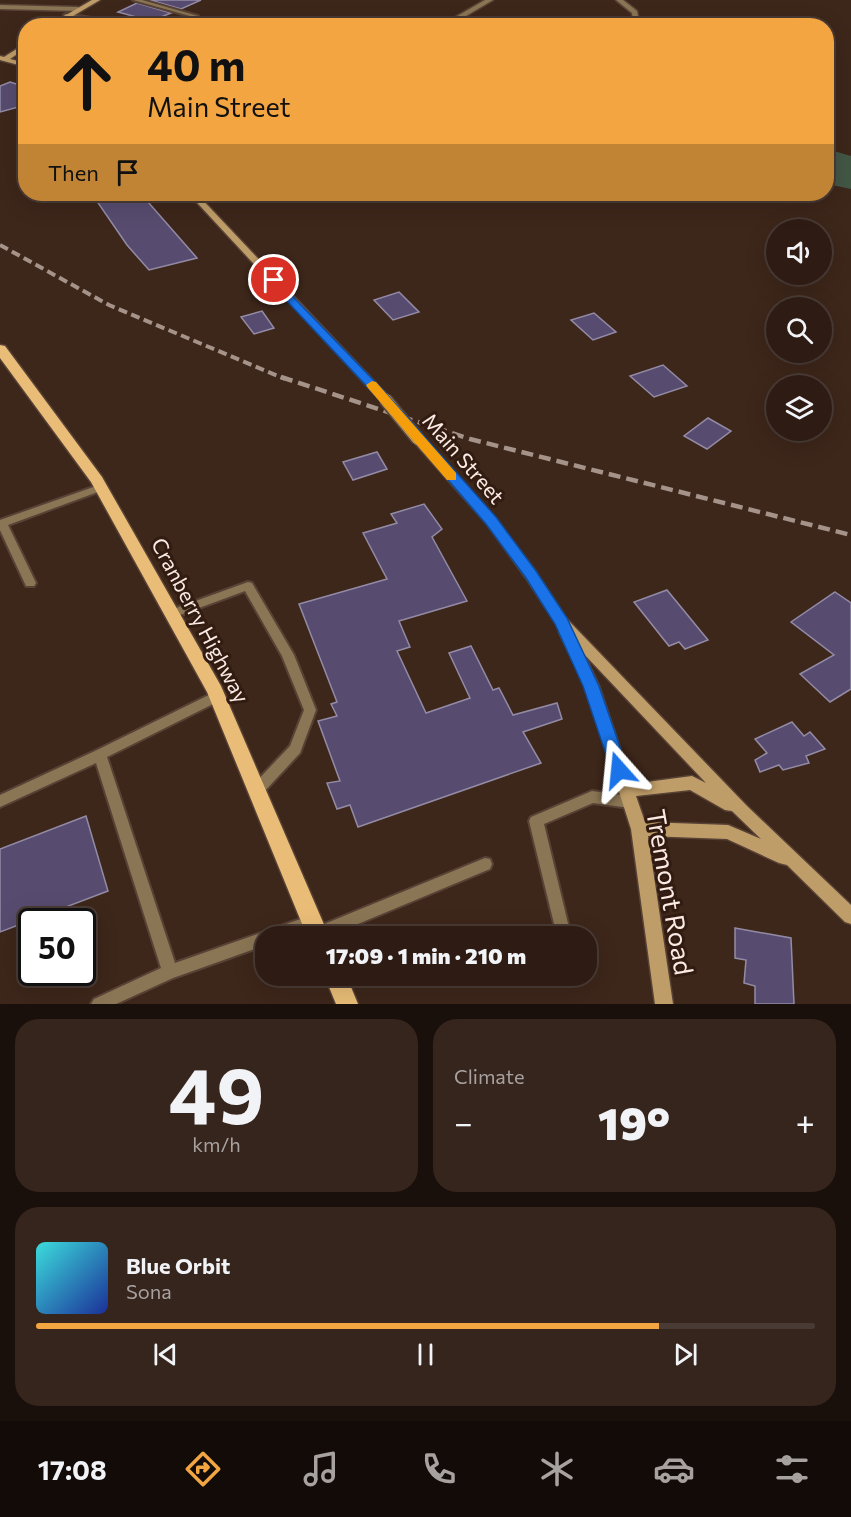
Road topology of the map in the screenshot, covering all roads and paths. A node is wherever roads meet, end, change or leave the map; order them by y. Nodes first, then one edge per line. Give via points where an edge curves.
1 (97, 0) edge
2 (136, 0) edge
3 (489, 0) edge
4 (619, 0) edge
5 (0, 6) edge
6 (78, 9) junction
7 (66, 16) junction
8 (63, 18) edge
9 (84, 18) edge
10 (191, 18) edge
11 (457, 18) edge
12 (636, 18) edge
13 (18, 50) edge
14 (3, 58) edge
15 (18, 63) edge
16 (200, 201) edge
17 (0, 349) edge
18 (102, 488) junction
19 (1, 524) edge
20 (30, 583) dead end
21 (172, 614) junction
22 (561, 622) junction
23 (217, 696) junction
24 (100, 755) junction
25 (256, 790) junction
26 (628, 796) junction
27 (0, 801) edge
28 (742, 811) junction
29 (639, 829) junction
30 (794, 863) junction
31 (485, 864) dead end
32 (851, 916) edge
33 (314, 926) edge
34 (329, 926) edge
35 (562, 926) edge
36 (255, 943) edge
37 (170, 972) junction
38 (339, 986) edge
39 (99, 1004) edge
40 (347, 1004) edge
41 (664, 1004) edge

1 - 6 main road
2 - 10 lane via 195,16
3 - 11 street
4 - 12 street via 635,12
5 - 6 street
6 - 7 main road
7 - 8 main road
7 - 9 lane
13 - 14 main road
14 - 15 main road
16 - 22 main road, Main Street, bridge via 385,399 491,521
17 - 18 main road, Cranberry Highway
18 - 19 lane
18 - 21 main road, Cranberry Highway
19 - 20 lane
21 - 23 main road, Cranberry Highway
21 - 25 lane via 248,586 288,655 310,710 295,749
22 - 26 main road, Tremont Road via 591,686
22 - 28 main road, Main Street
23 - 24 lane
23 - 25 main road, Cranberry Highway
24 - 27 lane
24 - 37 lane
25 - 33 main road, Cranberry Highway
26 - 28 main road, Main Street via 692,783
26 - 29 main road, Tremont Road
26 - 35 lane via 592,797 536,821
28 - 30 main road, Main Street
29 - 30 main road, Main Street via 728,832
29 - 41 main road, Tremont Road
30 - 32 main road, Main Street
31 - 34 lane
36 - 37 lane
37 - 39 lane
38 - 40 main road

